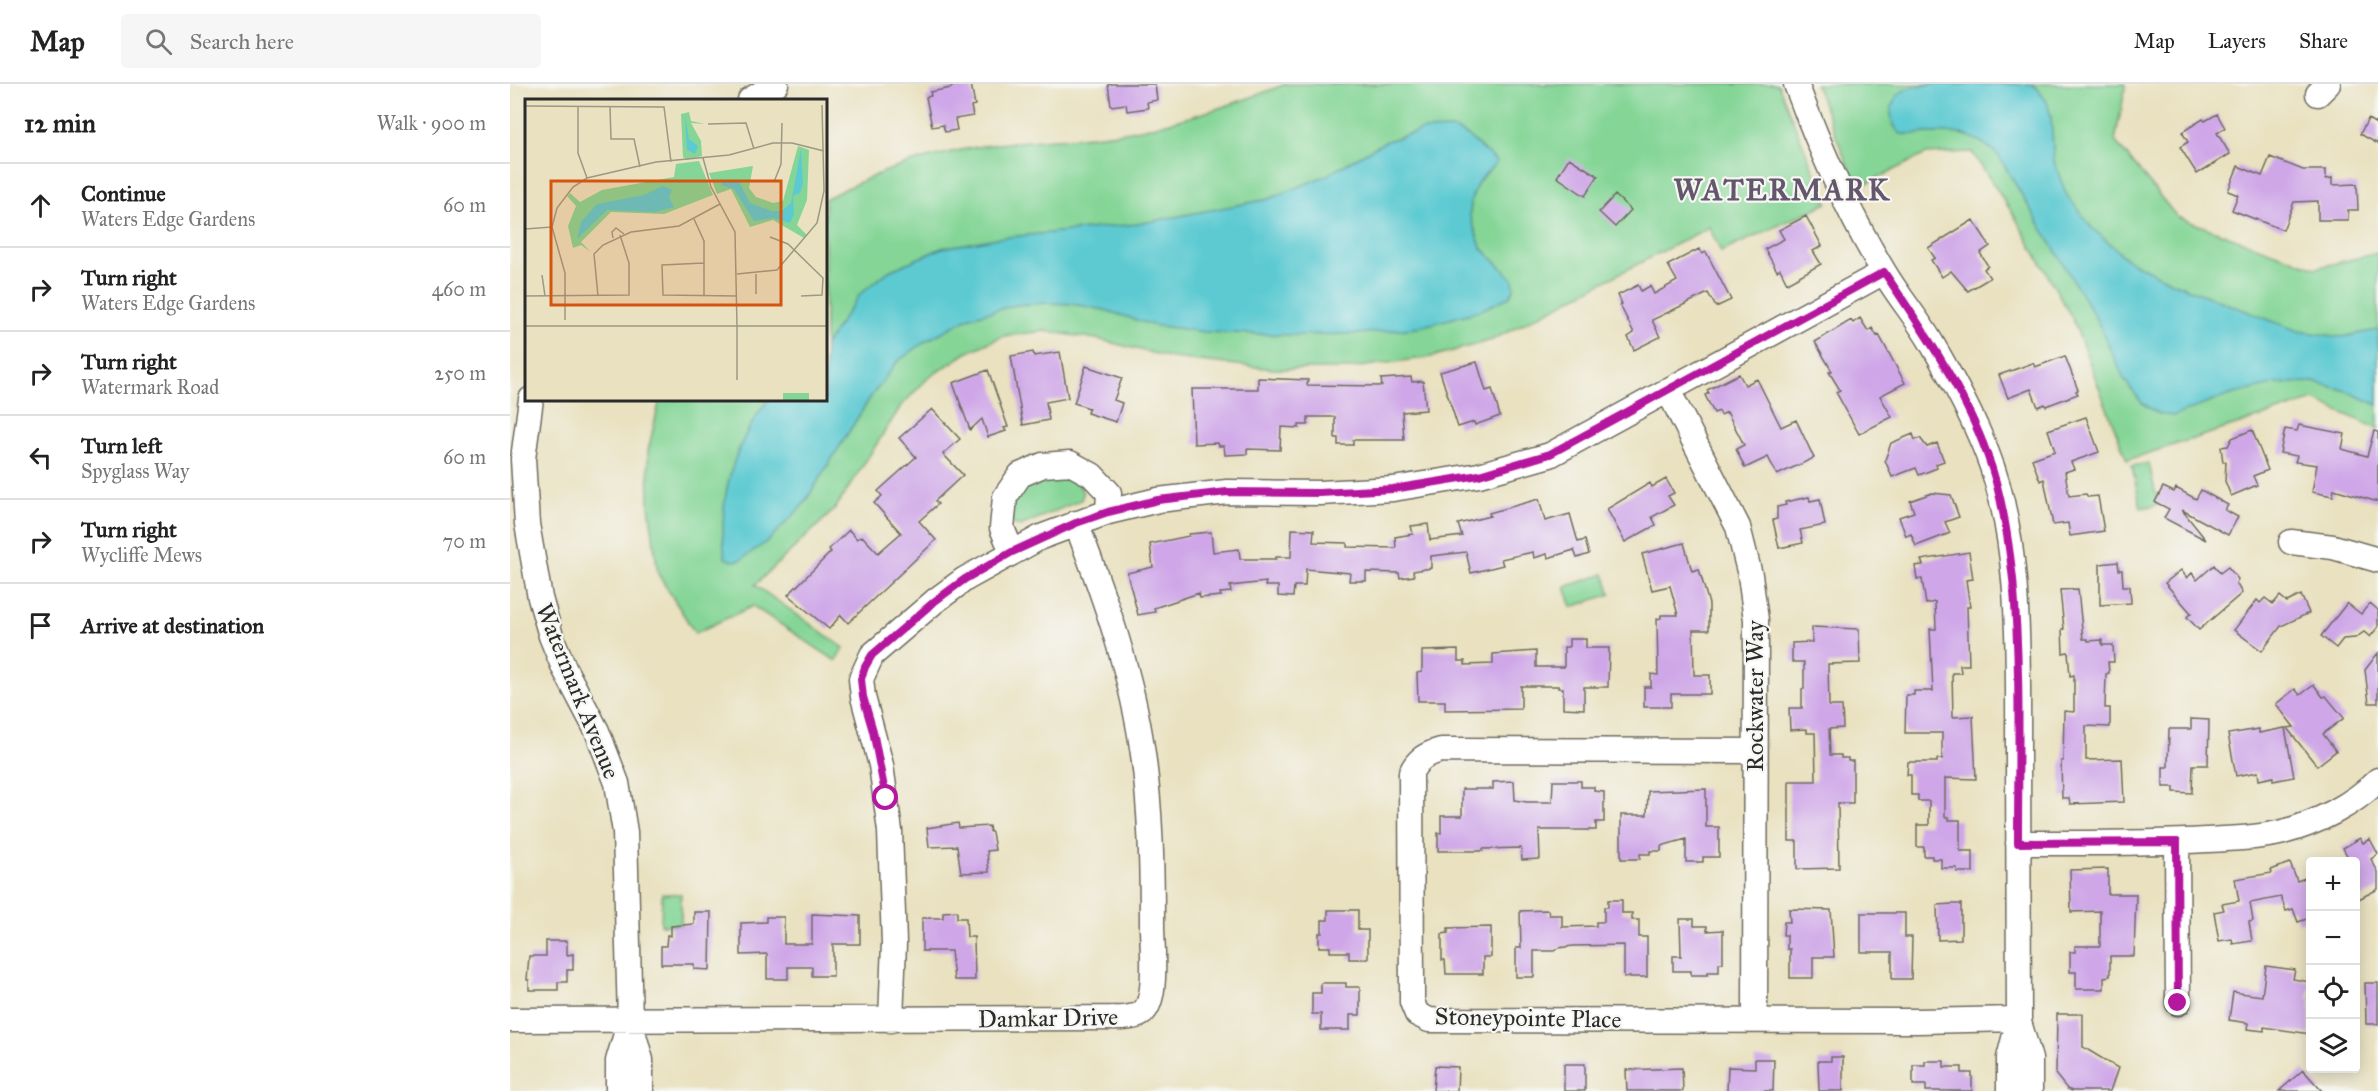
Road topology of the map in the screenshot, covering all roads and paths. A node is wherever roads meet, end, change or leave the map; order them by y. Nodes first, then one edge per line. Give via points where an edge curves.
1 (776, 84) edge
2 (1796, 84) edge
3 (752, 99) edge
4 (1884, 272) junction
5 (1668, 390) junction
6 (531, 400) edge
7 (516, 458) edge
8 (1108, 512) junction
9 (1076, 523) junction
10 (2291, 542) dead end
11 (1012, 552) junction
12 (2378, 560) edge
13 (1755, 751) junction
14 (2378, 780) edge
15 (2177, 842) junction
16 (2018, 843) junction
17 (2178, 1003) dead end
18 (2019, 1019) junction
19 (510, 1020) edge
20 (891, 1020) junction
21 (1755, 1020) junction
22 (630, 1021) junction
23 (618, 1091) edge
24 (641, 1091) edge
25 (2009, 1091) edge
26 (2030, 1091) edge

1 - 3 street
2 - 4 street via 1838,186
4 - 5 street
4 - 16 street via 1967,406 1988,455 2002,503 2018,636
5 - 8 street via 1550,454 1479,475 1393,489 1227,492 1158,500
5 - 13 street, Rockwater Way via 1738,527 1750,575 1756,620
6 - 7 street, Watermark Avenue
7 - 22 street, Watermark Avenue via 545,617 617,783 625,832
8 - 9 street
8 - 11 street via 1109,493 1092,475 1070,464 1043,465 1020,475 1005,497 1002,528
9 - 11 street
9 - 20 street, Damkar Drive via 1114,628 1143,754 1152,859 1149,1002 1144,1012 1123,1018
10 - 12 street via 2333,547
11 - 20 street via 965,579 901,629 872,655 861,679 881,765 890,831 894,943
13 - 21 street, Rockwater Way
13 - 21 street, Stoneypointe Place via 1441,750 1415,763 1411,784 1412,1002 1417,1014 1429,1020
14 - 15 street via 2341,808 2308,824 2246,838
15 - 16 street
15 - 17 street
16 - 18 street
18 - 21 street, Stoneypointe Place
18 - 25 street via 2009,1058
18 - 26 street via 2030,1059
19 - 22 street, Damkar Drive
20 - 22 street, Damkar Drive
22 - 23 street, Watermark Avenue via 618,1061
22 - 24 street, Watermark Avenue via 641,1060

